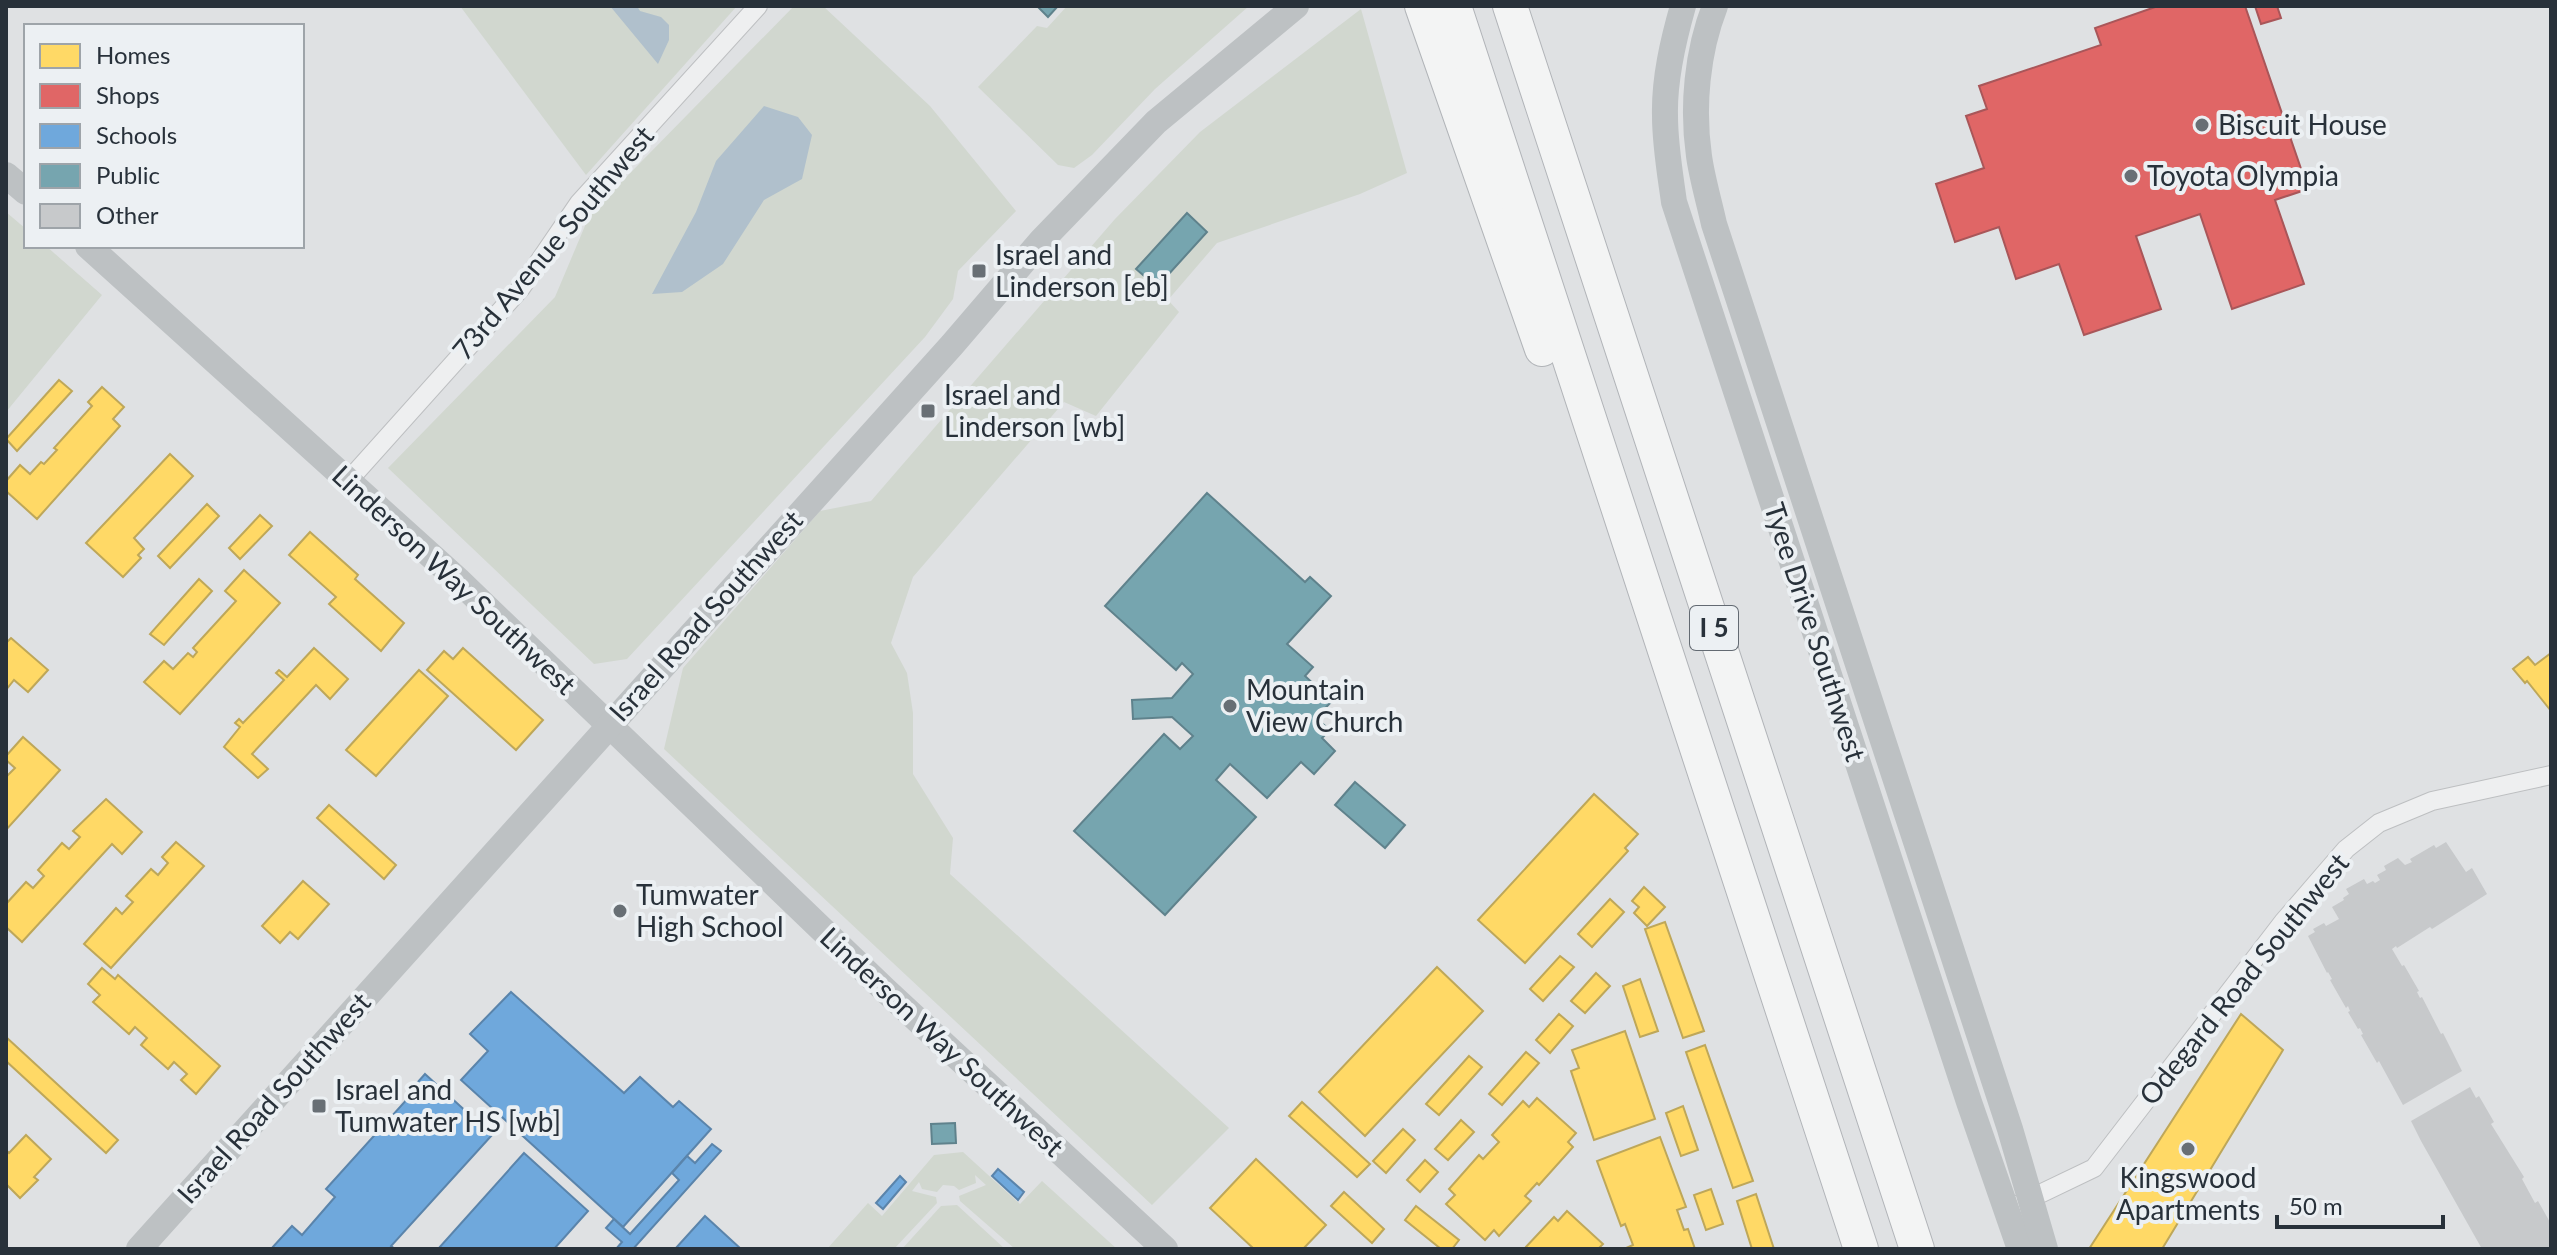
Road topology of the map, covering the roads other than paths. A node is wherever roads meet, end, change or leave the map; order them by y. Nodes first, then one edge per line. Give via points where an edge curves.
1 (758, 6) edge
2 (1296, 6) edge
3 (1422, 6) edge
4 (1454, 6) edge
5 (1510, 6) edge
6 (1683, 6) edge
7 (1715, 6) edge
8 (6, 175) edge
9 (24, 190) edge
10 (90, 248) edge
11 (348, 481) junction
12 (1664, 649) junction
13 (608, 725) junction
14 (2551, 775) edge
15 (2031, 1200) junction
16 (2006, 1209) junction
17 (139, 1249) edge
18 (1165, 1249) edge
19 (1861, 1249) edge
20 (1917, 1249) edge
21 (2020, 1249) edge
22 (2045, 1249) edge

1 - 11 street, 73rd Avenue Southwest via 579,203 521,288
2 - 13 street, Israel Road Southwest via 1156,122 1042,240
3 - 12 highway via 1581,456
4 - 12 highway, I 5
5 - 20 highway, I 5
6 - 16 street, Tyee Drive Southwest via 1664,113 1674,202
7 - 15 street, Tyee Drive Southwest via 1696,103 1699,156 1714,224
8 - 9 street
10 - 11 street, Linderson Way Southwest
11 - 13 street, Linderson Way Southwest
12 - 19 highway, I 5
13 - 17 street, Israel Road Southwest
13 - 18 street, Linderson Way Southwest
14 - 15 street, Odegard Road Southwest via 2432,801 2379,823 2346,849 2283,922 2094,1168
15 - 16 street, Odegard Road Southwest
15 - 22 street, Tyee Drive Southwest
16 - 21 street, Tyee Drive Southwest

